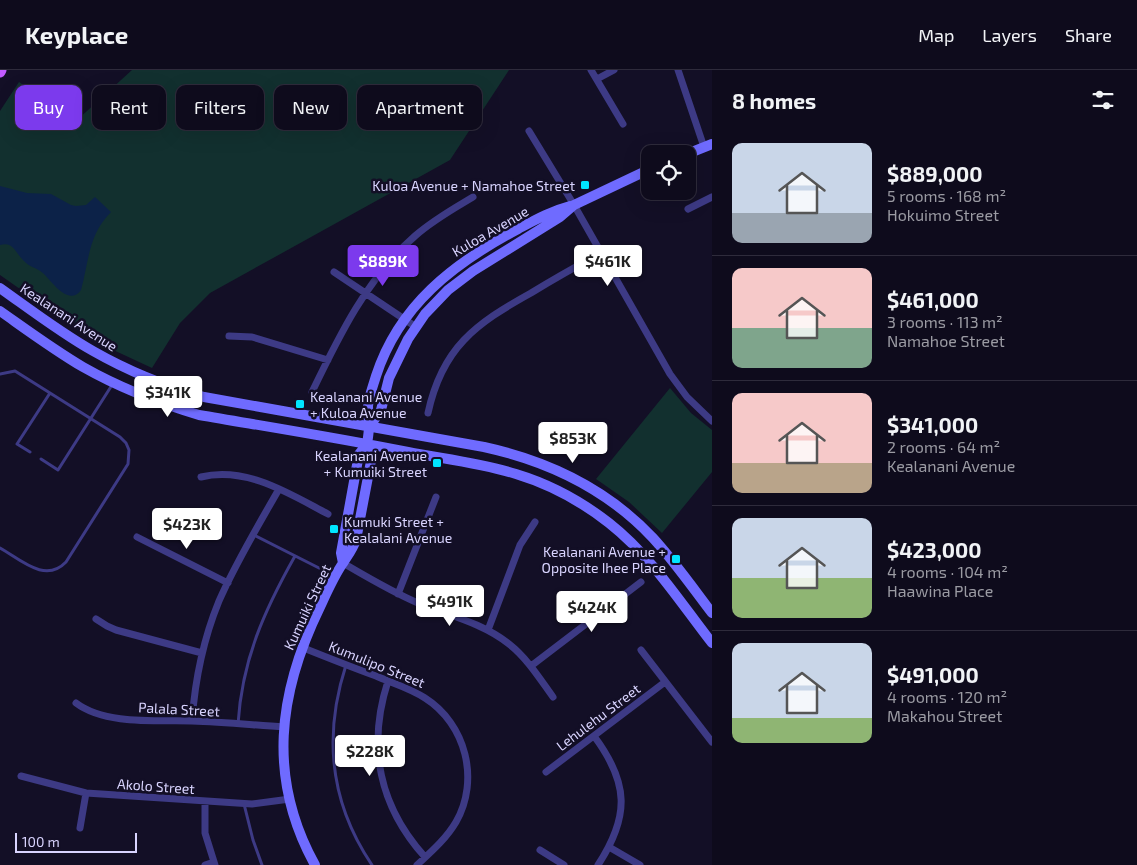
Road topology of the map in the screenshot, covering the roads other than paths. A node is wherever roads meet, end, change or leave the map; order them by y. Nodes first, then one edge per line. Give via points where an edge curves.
1 (591, 70) edge
2 (614, 70) edge
3 (678, 70) edge
4 (597, 79) junction
5 (623, 124) dead end
6 (530, 131) dead end
7 (708, 146) edge
8 (696, 151) edge
9 (641, 173) edge
10 (473, 197) dead end
11 (712, 197) edge
12 (574, 205) junction
13 (688, 209) dead end
14 (601, 253) junction
15 (334, 272) dead end
16 (0, 288) edge
17 (366, 292) junction
18 (0, 311) edge
19 (405, 319) junction
20 (416, 326) junction
21 (229, 336) dead end
22 (328, 360) junction
23 (0, 374) edge
24 (114, 382) junction
25 (312, 392) dead end
26 (50, 393) junction
27 (428, 413) dead end
28 (91, 418) junction
29 (712, 421) edge
30 (370, 426) junction
31 (367, 444) junction
32 (30, 452) dead end
33 (41, 459) dead end
34 (201, 477) dead end
35 (279, 489) junction
36 (436, 498) dead end
37 (328, 514) dead end
38 (535, 522) dead end
39 (254, 534) junction
40 (137, 537) dead end
41 (0, 548) edge
42 (295, 556) junction
43 (343, 563) junction
44 (319, 568) dead end
45 (641, 582) dead end
46 (228, 583) junction
47 (398, 594) junction
48 (712, 613) edge
49 (96, 619) dead end
50 (488, 630) junction
51 (712, 643) edge
52 (301, 647) junction
53 (641, 650) dead end
54 (202, 653) junction
55 (346, 665) junction
56 (531, 666) junction
57 (388, 681) junction
58 (665, 682) junction
59 (553, 697) dead end
60 (76, 703) dead end
61 (192, 721) junction
62 (238, 724) junction
63 (284, 727) junction
64 (594, 736) junction
65 (712, 742) edge
66 (546, 772) dead end
67 (21, 776) dead end
68 (86, 794) junction
69 (290, 799) junction
70 (205, 802) junction
71 (244, 804) junction
72 (80, 828) dead end
73 (610, 847) junction
74 (540, 850) dead end
75 (425, 858) junction
76 (214, 863) edge
77 (205, 865) edge
78 (262, 865) edge
79 (315, 865) edge
80 (372, 865) edge
81 (418, 865) edge
82 (564, 865) edge
83 (598, 865) edge
84 (640, 865) edge

1 - 4 street
2 - 4 street
3 - 7 street
4 - 5 street
6 - 12 street
7 - 8 street
9 - 12 street, Kuloa Avenue
10 - 17 street via 415,236 390,260
11 - 13 street
12 - 14 street
12 - 19 street, Kuloa Avenue via 555,209 466,259 433,286
12 - 20 street, Kuloa Avenue via 460,280
14 - 27 street via 498,312 474,330 446,364
14 - 29 street via 678,386
15 - 17 street
16 - 30 street, Kealanani Avenue via 92,351 166,385 204,397
17 - 19 street
17 - 22 street
18 - 24 street via 65,356
19 - 20 street
19 - 30 street, Kuloa Avenue via 376,374 368,404
20 - 30 street, Kuloa Avenue via 394,365 381,410
21 - 22 street via 252,337
22 - 25 street
23 - 26 lane via 15,371
24 - 28 lane
24 - 31 street via 160,403 199,415
26 - 28 lane
26 - 32 lane via 17,444
28 - 33 lane via 58,470
28 - 41 lane via 126,443 130,458 66,562 61,568 47,572
30 - 31 street, Kuloa Avenue
30 - 48 street, Kealanani Avenue via 503,451 539,462 574,478 622,510 652,537
31 - 43 street, Kumuiki Street via 372,456 356,540
31 - 51 street via 516,474 549,486 580,503 610,524 638,550
34 - 35 street via 223,474 250,478
35 - 37 street
35 - 39 street
36 - 47 street
38 - 50 street via 520,545
39 - 42 lane
39 - 46 street
40 - 46 street
42 - 44 lane
42 - 62 lane via 254,640 242,684
43 - 47 street
43 - 52 street, Kumuiki Street
45 - 56 street
46 - 54 street
47 - 50 street
49 - 54 street via 116,630
50 - 56 street via 511,645
52 - 55 street, Kumulipo Street
52 - 63 street, Kumuiki Street via 290,686
53 - 58 street
54 - 61 street
55 - 57 street, Kumulipo Street
55 - 80 lane via 333,728 335,775 342,807 354,837
56 - 59 street
57 - 75 street via 378,728 381,776 401,825
57 - 75 street, Kumulipo Street via 419,694 440,709 453,725 465,753 468,773 464,804 450,831
58 - 64 street, Lehulehu Street
58 - 65 street
60 - 61 street, Palala Street via 99,715
61 - 62 street, Palala Street
62 - 63 street, Palala Street
63 - 69 street, Kumuiki Street
64 - 66 street, Lehulehu Street
64 - 73 street via 613,764 621,794 618,826
67 - 68 street, Akolo Street
68 - 70 street, Akolo Street
68 - 72 street
69 - 71 street, Akolo Street
69 - 79 street, Kumuiki Street
70 - 71 street, Akolo Street
70 - 76 street via 205,833
71 - 78 lane
73 - 83 street
73 - 84 street
74 - 82 street
75 - 81 street, Kumulipo Street
76 - 77 street

